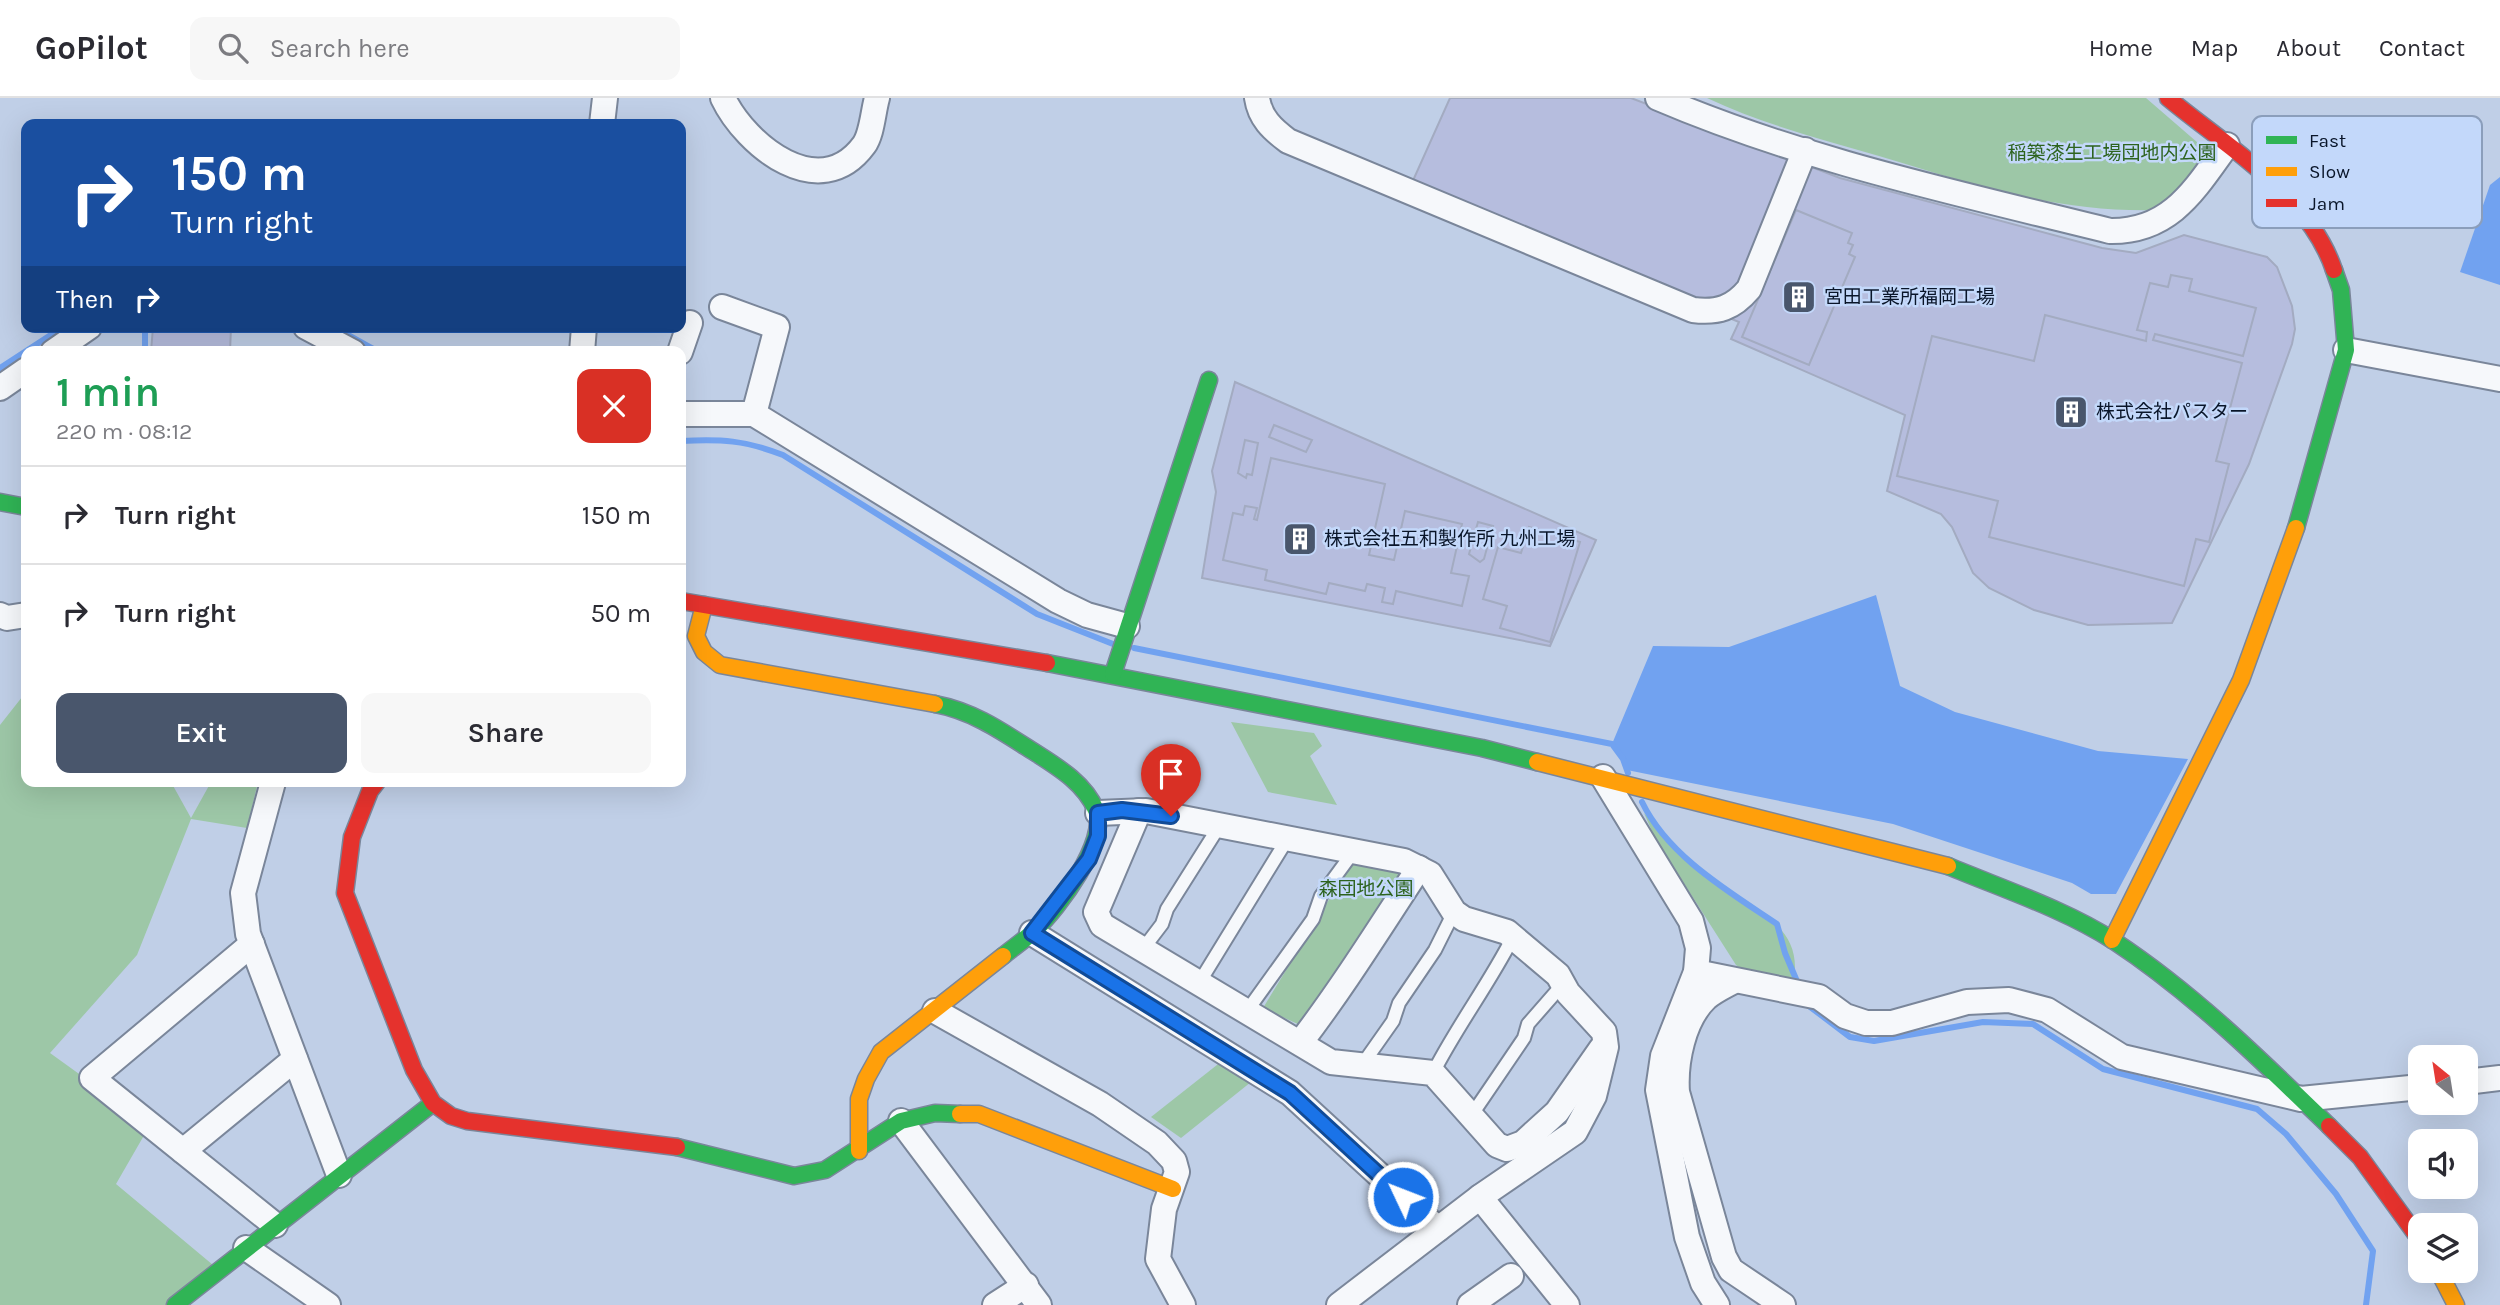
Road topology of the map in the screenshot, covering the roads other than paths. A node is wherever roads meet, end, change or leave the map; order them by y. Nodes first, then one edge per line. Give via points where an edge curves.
1 (605, 98) edge
2 (723, 98) edge
3 (877, 98) edge
4 (1257, 98) edge
5 (1658, 98) edge
6 (2168, 98) edge
7 (602, 119) edge
8 (2227, 145) junction
9 (1805, 150) junction
10 (2252, 167) edge
11 (2310, 228) edge
12 (722, 307) dead end
13 (690, 323) dead end
14 (80, 333) edge
15 (317, 333) edge
16 (62, 346) edge
17 (342, 346) edge
18 (682, 346) edge
19 (2346, 350) junction
20 (21, 373) edge
21 (2500, 379) edge
22 (1209, 380) dead end
23 (0, 388) edge
24 (686, 414) edge
25 (754, 414) junction
26 (0, 502) edge
27 (21, 506) edge
28 (686, 602) edge
29 (704, 605) junction
30 (0, 615) edge
31 (21, 616) edge
32 (1127, 626) junction
33 (1113, 674) junction
34 (1610, 779) junction
35 (272, 787) edge
36 (370, 787) edge
37 (1139, 811) junction
38 (1098, 813) junction
39 (1220, 825) junction
40 (1288, 838) junction
41 (1354, 851) junction
42 (1419, 868) junction
43 (1454, 912) junction
44 (1032, 933) junction
45 (1513, 937) junction
46 (2112, 940) junction
47 (252, 944) junction
48 (1143, 949) junction
49 (1696, 972) junction
50 (1734, 981) junction
51 (1199, 983) junction
52 (1563, 984) junction
53 (934, 1011) junction
54 (1247, 1011) junction
55 (1300, 1043) junction
56 (1606, 1046) junction
57 (295, 1059) junction
58 (1362, 1065) junction
59 (1433, 1073) junction
60 (2500, 1078) edge
61 (2478, 1081) edge
62 (2408, 1088) edge
63 (2301, 1099) junction
64 (433, 1103) junction
65 (1471, 1116) junction
66 (901, 1121) junction
67 (859, 1151) junction
68 (183, 1152) junction
69 (339, 1175) junction
70 (1173, 1189) junction
71 (1480, 1197) junction
72 (2408, 1223) edge
73 (275, 1226) junction
74 (1438, 1229) junction
75 (246, 1248) junction
76 (1511, 1276) dead end
77 (2445, 1283) edge
78 (1032, 1295) edge
79 (1348, 1302) edge
80 (175, 1305) edge
81 (328, 1305) edge
82 (996, 1305) edge
83 (1183, 1305) edge
84 (1470, 1305) edge
85 (1567, 1305) edge
86 (1717, 1305) edge
87 (1783, 1305) edge
88 (2456, 1305) edge

1 - 7 street
2 - 3 street via 756,143 780,161 814,171 835,168 866,143
4 - 9 street via 1261,115 1288,141 1693,310 1709,312 1724,310 1749,289
5 - 9 street via 1709,120
6 - 8 street
8 - 9 street via 2190,196 2164,219 2133,231 2110,231 1892,177
8 - 10 street
11 - 19 street via 2328,251 2341,290
12 - 25 street via 777,327
13 - 18 street
14 - 16 street
15 - 17 street
19 - 21 street
19 - 46 street via 2288,558 2241,680
20 - 23 street
22 - 32 street
24 - 25 street
25 - 32 street via 1058,601
26 - 27 street
28 - 29 street
29 - 33 street
29 - 38 street via 696,636 704,652 720,665 943,706 983,719 1064,771 1087,793
30 - 31 street
32 - 33 street
33 - 34 street via 1482,748
34 - 46 street via 1947,866
34 - 49 street via 1691,921 1698,948
35 - 47 street via 243,893
36 - 64 street via 352,837 345,894 414,1070
37 - 38 street
37 - 39 street
37 - 48 street via 1097,912 1101,925
38 - 44 street via 1098,836 1089,859
39 - 40 street
39 - 48 lane
40 - 41 street
40 - 51 lane
41 - 42 street
41 - 54 lane via 1321,897 1313,919
42 - 43 street via 1430,874
42 - 55 street via 1346,983
43 - 45 street
43 - 58 lane via 1399,1003 1393,1021
44 - 53 street
44 - 74 street via 1290,1093
45 - 52 street
45 - 59 lane
46 - 63 street via 2181,989
47 - 57 street
47 - 68 street via 92,1078
48 - 51 street
49 - 50 street
49 - 86 street via 1663,1056 1658,1090 1687,1237 1703,1283
50 - 63 street via 1819,997 1844,1016 1866,1023 1892,1023 1967,1002 2009,1000 2047,1010 2122,1057
50 - 87 street via 1698,1007 1686,1033 1676,1091 1724,1257 1731,1270
51 - 54 street
52 - 56 street via 1604,1032
52 - 65 lane via 1528,1024 1524,1038
53 - 67 street via 881,1052 864,1078 857,1099
53 - 70 street via 1100,1104 1157,1143 1174,1161
54 - 55 street
55 - 58 street via 1331,1062
56 - 65 street via 1597,1052 1558,1112 1523,1143 1507,1149 1497,1145
56 - 71 street via 1594,1096 1575,1132
57 - 68 street
57 - 69 street
58 - 59 street
59 - 65 street
60 - 61 street
62 - 63 street
63 - 72 street via 2360,1157
64 - 67 street via 467,1121 667,1145 794,1175 825,1170
64 - 69 street
66 - 67 street
66 - 70 street via 935,1113 979,1114
66 - 78 street
68 - 73 street
69 - 73 street
70 - 83 street via 1164,1209 1158,1259
71 - 74 street
71 - 85 street
73 - 75 street
74 - 79 street
75 - 80 street
75 - 81 street
76 - 84 street
77 - 88 street
78 - 82 street

